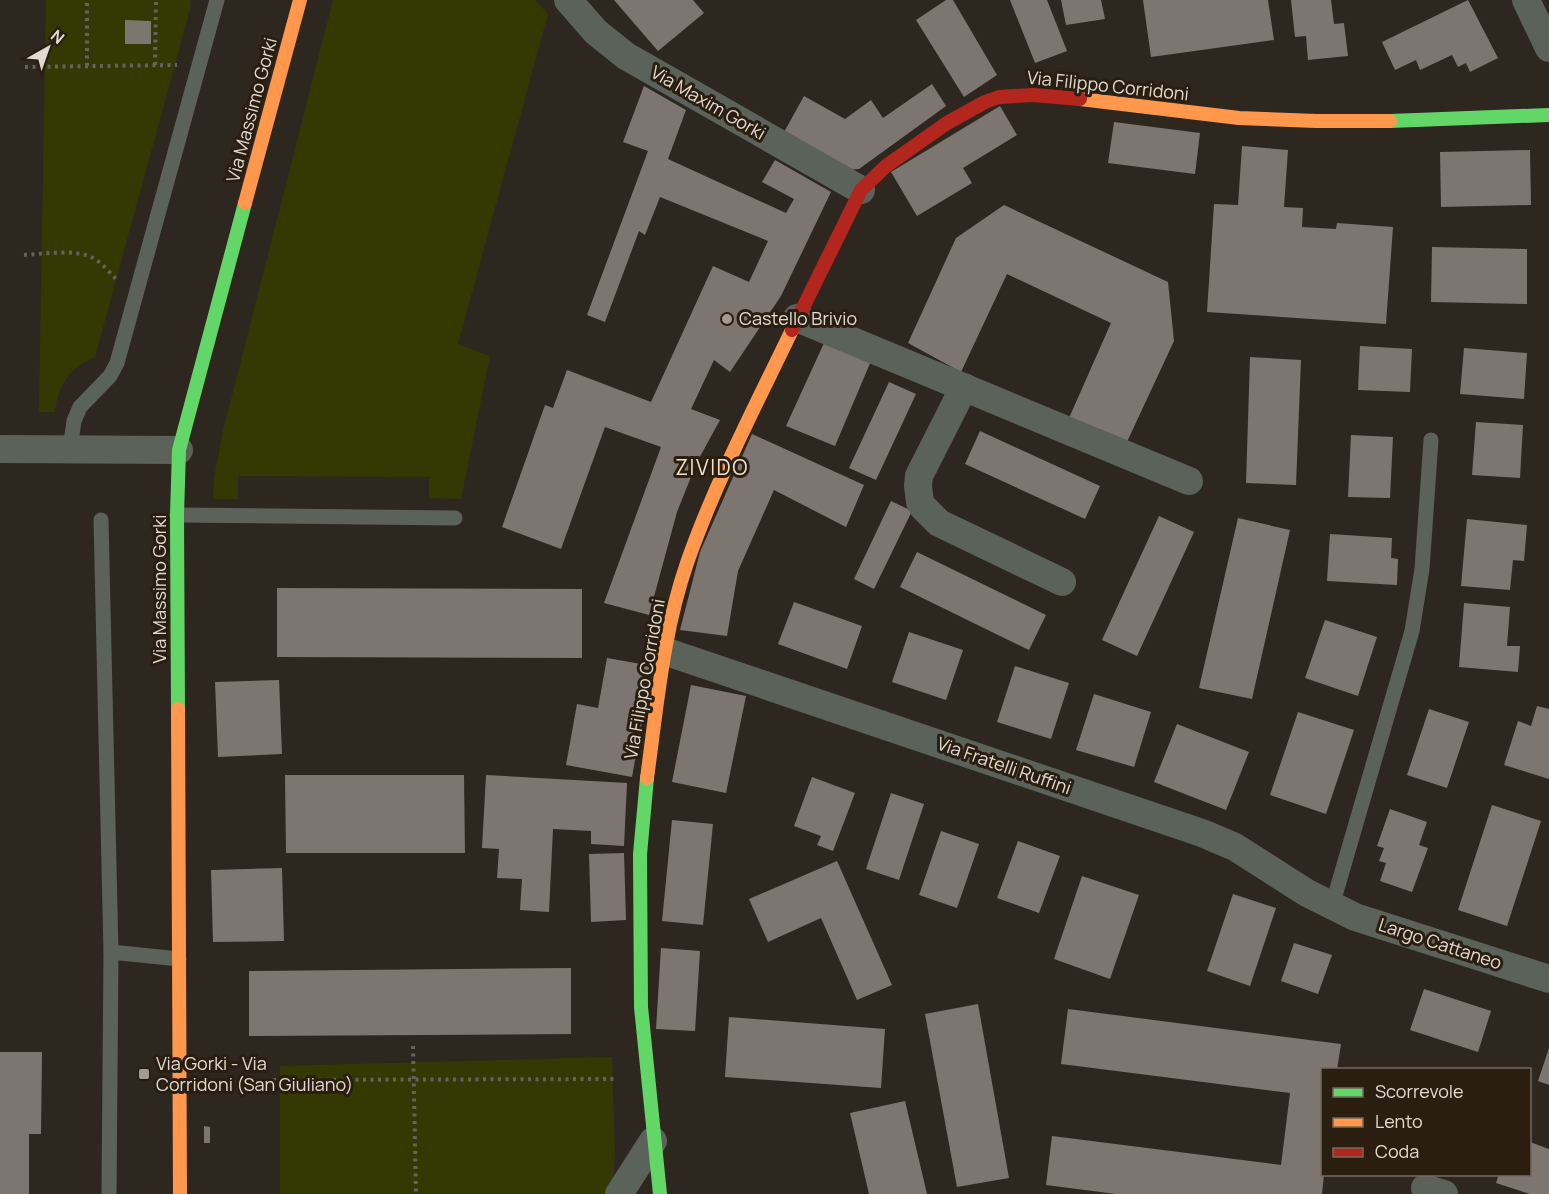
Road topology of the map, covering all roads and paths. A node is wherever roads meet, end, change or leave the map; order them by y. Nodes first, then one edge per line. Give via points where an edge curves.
1 (87, 0) edge
2 (156, 0) edge
3 (217, 0) edge
4 (300, 0) edge
5 (568, 0) edge
6 (1526, 0) edge
7 (1549, 48) edge
8 (155, 65) junction
9 (87, 66) junction
10 (25, 67) dead end
11 (198, 69) junction
12 (1549, 115) edge
13 (861, 190) junction
14 (24, 255) dead end
15 (137, 291) junction
16 (797, 318) junction
17 (964, 387) junction
18 (1431, 440) dead end
19 (0, 448) edge
20 (70, 449) junction
21 (179, 450) junction
22 (1189, 481) dead end
23 (177, 515) junction
24 (455, 518) dead end
25 (101, 520) dead end
26 (1062, 582) dead end
27 (664, 651) junction
28 (1332, 906) junction
29 (111, 952) junction
30 (179, 959) junction
31 (1549, 979) edge
32 (413, 1046) dead end
33 (413, 1079) junction
34 (647, 1079) junction
35 (243, 1080) dead end
36 (653, 1141) junction
37 (109, 1194) edge
38 (180, 1194) edge
39 (416, 1194) edge
40 (619, 1194) edge
41 (660, 1194) edge

1 - 9 path
2 - 8 path
3 - 11 lane
4 - 21 street, Via Massimo Gorki
5 - 13 street, Via Maxim Gorki via 596,32 626,56
6 - 7 street
8 - 9 path
8 - 11 path
9 - 10 path
11 - 15 lane
12 - 13 street, Via Filippo Corridoni via 1300,121 1034,95 998,97 941,127 879,171
13 - 16 street, Via Filippo Corridoni
14 - 15 path via 85,255
15 - 20 lane via 117,363 110,376 80,407
16 - 17 street
16 - 27 street, Via Filippo Corridoni via 728,459 702,522 682,578
17 - 22 street
17 - 26 street via 920,476 918,494 922,507 950,529
18 - 28 lane via 1422,569 1412,631
19 - 20 street
20 - 21 street
21 - 23 street, Via Massimo Gorki
23 - 24 lane
23 - 30 street, Via Massimo Gorki
25 - 29 lane
27 - 28 street, Via Fratelli Ruffini via 1221,840
27 - 34 street, Via Filippo Corridoni via 640,854 639,966
28 - 31 street, Largo Cattaneo via 1367,921
29 - 30 lane
29 - 37 lane
30 - 38 street, Via Massimo Gorki
32 - 33 path
33 - 34 path
33 - 35 path
33 - 39 path
34 - 36 street, Via Filippo Corridoni
36 - 40 street
36 - 41 street, Via Filippo Corridoni

